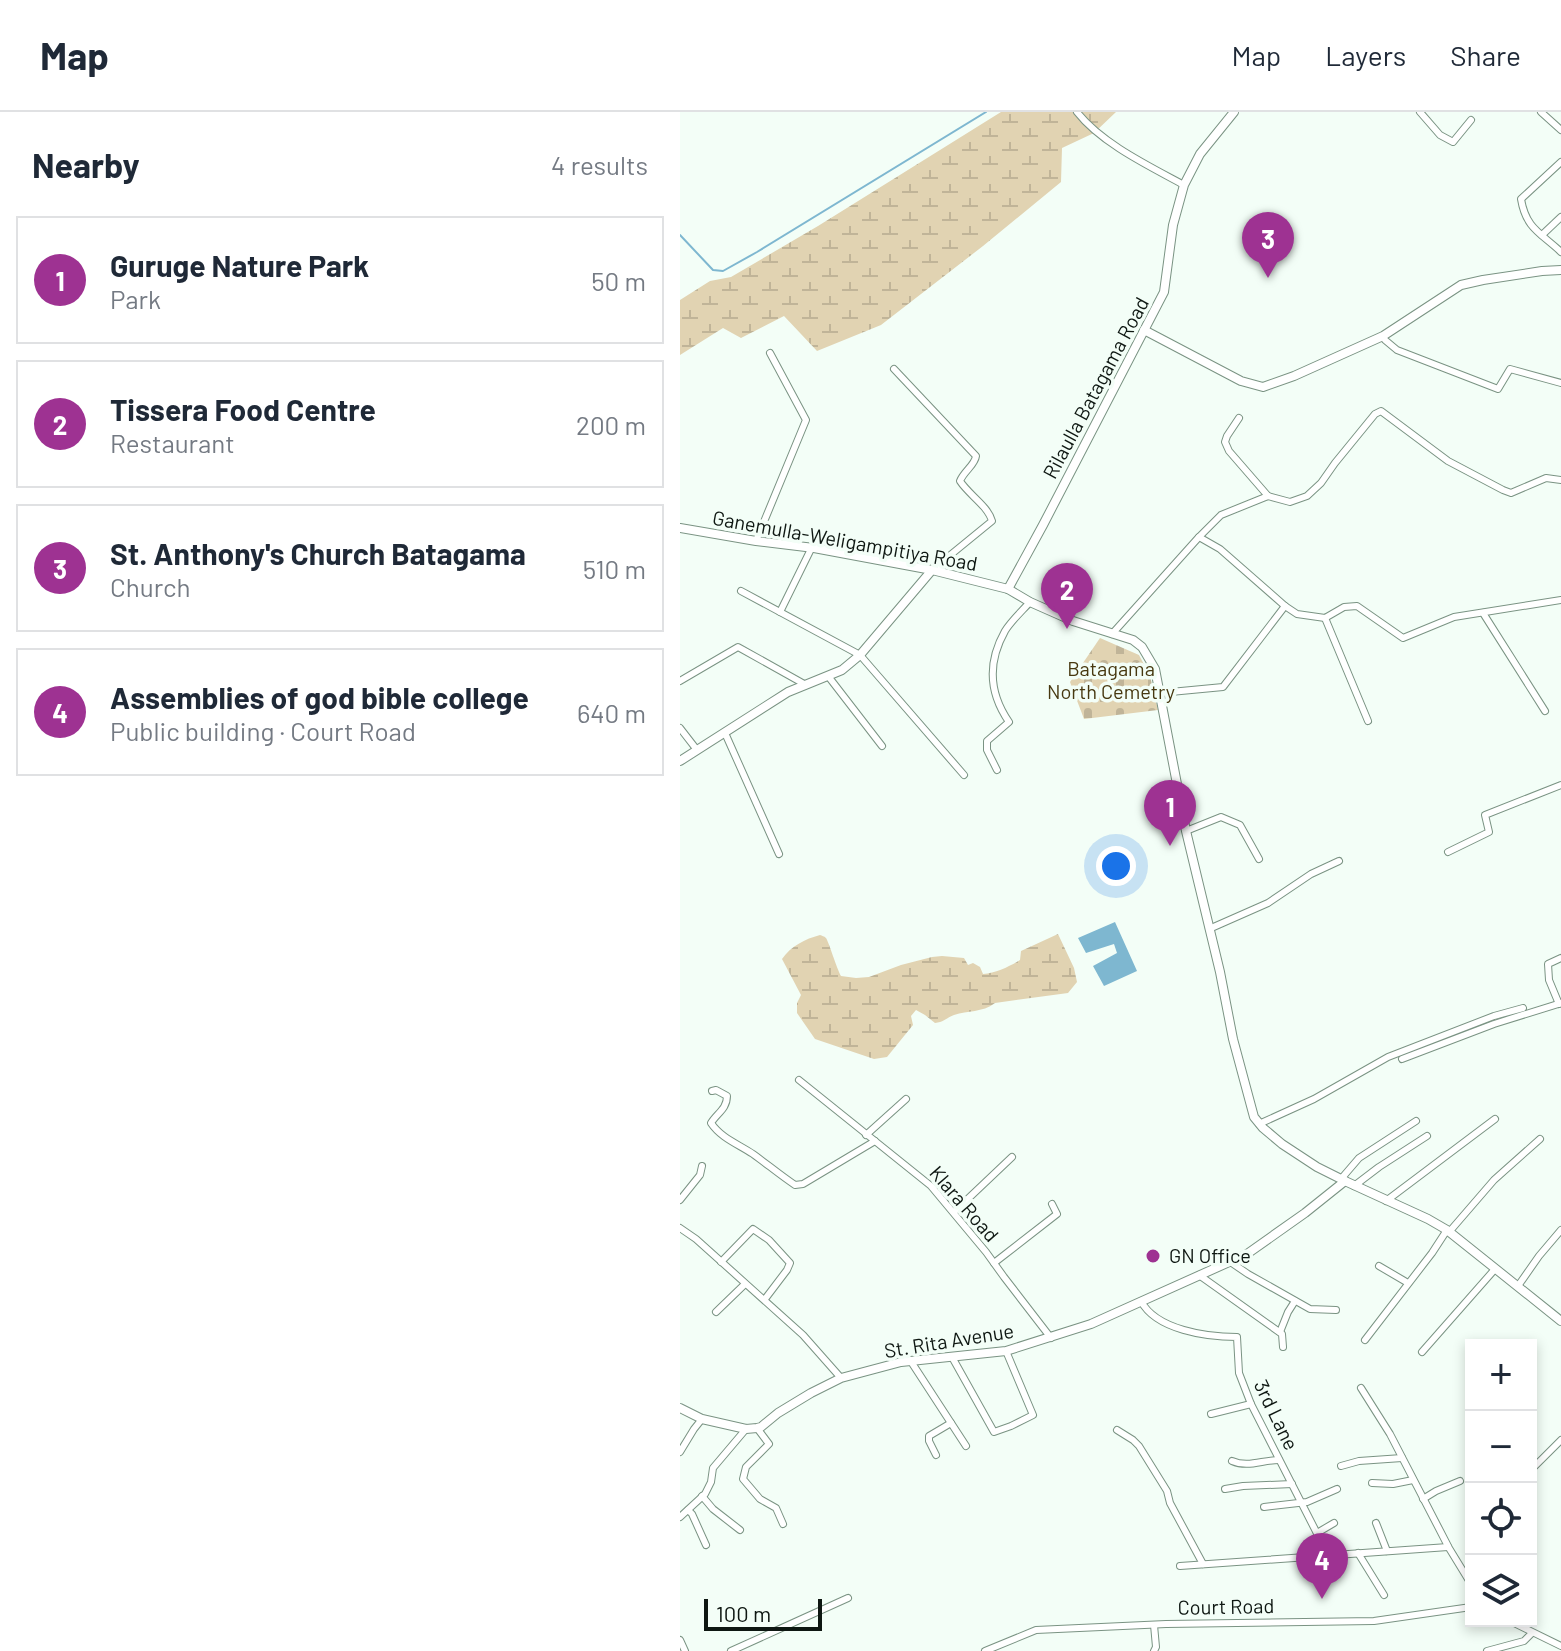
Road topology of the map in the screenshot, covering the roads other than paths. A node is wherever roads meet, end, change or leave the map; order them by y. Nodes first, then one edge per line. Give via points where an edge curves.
1 (1077, 112) edge
2 (1234, 112) edge
3 (1420, 112) edge
4 (1541, 112) edge
5 (1471, 120) dead end
6 (1561, 130) edge
7 (1561, 162) edge
8 (1184, 185) junction
9 (1561, 217) edge
10 (1542, 235) junction
11 (1561, 252) edge
12 (1561, 270) edge
13 (1144, 330) junction
14 (1383, 336) junction
15 (770, 353) dead end
16 (894, 369) dead end
17 (1561, 383) edge
18 (1239, 418) dead end
19 (1561, 480) edge
20 (1268, 496) junction
21 (680, 528) edge
22 (1199, 537) junction
23 (756, 541) junction
24 (812, 547) junction
25 (935, 571) junction
26 (1008, 589) junction
27 (741, 591) dead end
28 (1561, 600) edge
29 (1030, 602) junction
30 (1285, 606) junction
31 (780, 612) junction
32 (1483, 613) junction
33 (1325, 618) junction
34 (1112, 634) junction
35 (860, 655) junction
36 (828, 676) junction
37 (680, 681) edge
38 (806, 685) junction
39 (1160, 693) junction
40 (1545, 711) dead end
41 (1368, 721) dead end
42 (680, 728) edge
43 (725, 733) junction
44 (882, 746) dead end
45 (697, 750) junction
46 (680, 761) edge
47 (997, 770) dead end
48 (964, 775) dead end
49 (1561, 785) edge
50 (1186, 831) junction
51 (1448, 852) dead end
52 (779, 854) dead end
53 (1259, 859) dead end
54 (1339, 861) dead end
55 (1209, 929) junction
56 (1561, 958) edge
57 (1560, 1004) edge
58 (1523, 1008) dead end
59 (1402, 1059) dead end
60 (799, 1080) dead end
61 (712, 1091) dead end
62 (906, 1099) dead end
63 (1495, 1119) dead end
64 (1416, 1121) dead end
65 (1259, 1124) junction
66 (866, 1135) junction
67 (1427, 1136) dead end
68 (1540, 1139) dead end
69 (875, 1141) junction
70 (1012, 1157) dead end
71 (702, 1166) dead end
72 (1343, 1180) junction
73 (1354, 1186) junction
74 (680, 1200) edge
75 (1386, 1201) junction
76 (1052, 1204) dead end
77 (954, 1212) junction
78 (680, 1228) edge
79 (1561, 1230) edge
80 (1448, 1231) junction
81 (1229, 1261) junction
82 (721, 1262) junction
83 (994, 1263) junction
84 (1379, 1266) dead end
85 (1495, 1269) junction
86 (1199, 1275) junction
87 (1408, 1283) junction
88 (745, 1284) junction
89 (1518, 1286) junction
90 (765, 1299) junction
91 (1141, 1301) junction
92 (1295, 1301) junction
93 (1336, 1310) dead end
94 (716, 1312) dead end
95 (1561, 1321) edge
96 (1280, 1332) junction
97 (1051, 1338) junction
98 (1365, 1340) dead end
99 (1283, 1347) dead end
100 (1006, 1351) junction
101 (1422, 1352) dead end
102 (952, 1357) junction
103 (910, 1360) junction
104 (841, 1378) junction
105 (1361, 1388) dead end
106 (1251, 1404) junction
107 (680, 1408) edge
108 (1211, 1414) dead end
109 (702, 1419) junction
110 (951, 1423) junction
111 (757, 1428) junction
112 (746, 1429) junction
113 (1117, 1430) dead end
114 (1561, 1440) edge
115 (966, 1446) dead end
116 (680, 1452) edge
117 (936, 1455) dead end
118 (1402, 1458) junction
119 (1279, 1460) junction
120 (1232, 1461) dead end
121 (1537, 1464) edge
122 (1341, 1466) dead end
123 (1413, 1480) junction
124 (1460, 1481) dead end
125 (1372, 1483) dead end
126 (1292, 1484) junction
127 (1225, 1489) dead end
128 (1337, 1489) dead end
129 (702, 1496) junction
130 (1423, 1499) junction
131 (1301, 1502) junction
132 (1264, 1507) dead end
133 (688, 1510) junction
134 (680, 1517) edge
135 (1334, 1523) dead end
136 (1376, 1523) dead end
137 (783, 1524) dead end
138 (740, 1530) dead end
139 (1317, 1533) junction
140 (706, 1545) dead end
141 (1448, 1547) junction
142 (1387, 1551) junction
143 (1358, 1553) junction
144 (1328, 1555) junction
145 (1203, 1564) junction
146 (1180, 1566) dead end
147 (1465, 1567) edge
148 (1384, 1595) dead end
149 (848, 1598) dead end
150 (1465, 1608) edge
151 (1154, 1625) junction
152 (1521, 1627) edge
153 (1532, 1633) junction
154 (680, 1640) edge
155 (1561, 1646) edge
156 (685, 1651) edge
157 (731, 1651) edge
158 (985, 1651) edge
159 (1154, 1651) edge
160 (1487, 1651) edge

1 - 8 street via 1121,150
2 - 8 street, Rilaulla Batagama Road via 1200,154
3 - 5 street via 1453,142
4 - 6 street
7 - 10 street via 1521,199 1523,214
8 - 13 street, Rilaulla Batagama Road via 1164,292
9 - 10 street
10 - 11 street
12 - 14 street via 1461,285
13 - 14 street via 1241,381 1263,387
13 - 26 street, Rilaulla Batagama Road
14 - 17 street via 1397,350 1498,389 1510,369
15 - 23 street via 806,420
16 - 25 street via 976,456 960,481 991,515 992,521
18 - 20 street via 1225,442
19 - 20 street via 1546,478 1511,493 1503,490 1448,461 1381,411 1307,496 1290,502
20 - 22 street via 1221,515
21 - 23 street, Ganemulla-Weligampitiya Road
22 - 30 street
22 - 34 street
23 - 24 street, Ganemulla-Weligampitiya Road
24 - 25 street, Ganemulla-Weligampitiya Road
24 - 31 street
25 - 26 street, Ganemulla-Weligampitiya Road
25 - 35 street
26 - 29 street, Ganemulla-Weligampitiya Road
27 - 31 street
28 - 32 street
29 - 34 street, Ganemulla-Weligampitiya Road
29 - 47 street via 1006,630 995,655 991,679 1009,722 987,741
30 - 33 street via 1297,614
30 - 39 street via 1223,687
31 - 35 street
32 - 33 street via 1454,617 1403,638 1357,606
32 - 40 street
33 - 41 street
34 - 39 street, Ganemulla-Weligampitiya Road via 1142,647 1155,669
35 - 36 street
35 - 48 street
36 - 38 street
36 - 44 street
37 - 38 street via 738,647
38 - 43 street
39 - 50 street, Ganemulla-Weligampitiya Road
42 - 45 street
43 - 45 street
43 - 52 street
45 - 46 street
49 - 51 street via 1485,815 1489,832
50 - 53 street via 1221,817 1240,825
50 - 55 street, Ganemulla-Weligampitiya Road
54 - 55 street via 1268,903
55 - 65 street, Ganemulla-Weligampitiya Road via 1233,1039
56 - 57 street via 1548,964
57 - 59 street
58 - 65 street via 1388,1057
60 - 66 street, Klara Road
61 - 69 street via 727,1096 713,1127 795,1185
62 - 66 street
63 - 75 street
64 - 72 street via 1359,1158
65 - 72 street
66 - 69 street, Klara Road
67 - 73 street
68 - 80 street
69 - 77 street, Klara Road
70 - 77 street
71 - 74 street
72 - 73 street
72 - 81 street, St. Rita Avenue via 1305,1213
73 - 75 street
75 - 80 street
76 - 83 street via 1057,1214
77 - 83 street, Klara Road
78 - 82 street
79 - 89 street
80 - 85 street
80 - 87 street
81 - 86 street, St. Rita Avenue
81 - 92 street
82 - 88 street
82 - 90 street via 753,1229 769,1240 790,1263
83 - 97 street, Klara Road
84 - 87 street
85 - 89 street
85 - 101 street
86 - 91 street, St. Rita Avenue
86 - 96 street
87 - 98 street
88 - 90 street
88 - 94 street
89 - 95 street
90 - 104 street
91 - 97 street, St. Rita Avenue
91 - 106 street, 3rd Lane via 1166,1324 1237,1337 1239,1373
92 - 93 street via 1310,1309
92 - 96 street
96 - 99 street
97 - 100 street, St. Rita Avenue
100 - 102 street, St. Rita Avenue
100 - 102 street via 1033,1415 994,1432
102 - 103 street, St. Rita Avenue
103 - 104 street, St. Rita Avenue
103 - 110 street
104 - 111 street, St. Rita Avenue
105 - 118 street
106 - 108 street
106 - 119 street, 3rd Lane
107 - 109 street, St. Rita Avenue
109 - 112 street, St. Rita Avenue
109 - 116 street
110 - 115 street
110 - 117 street via 929,1436
111 - 112 street, St. Rita Avenue
111 - 137 street via 769,1444 751,1461 743,1479 776,1508
112 - 129 street via 713,1468
113 - 145 street via 1139,1446
114 - 121 street
118 - 122 street
118 - 123 street
119 - 120 street via 1250,1465
119 - 126 street, 3rd Lane
123 - 125 street
123 - 130 street
124 - 130 street
126 - 127 street
126 - 131 street, 3rd Lane
128 - 131 street
129 - 133 street
129 - 138 street
130 - 141 street
131 - 132 street
131 - 139 street, 3rd Lane
133 - 134 street
133 - 140 street
135 - 139 street
136 - 142 street
139 - 144 street, 3rd Lane
141 - 142 street
141 - 147 street
142 - 143 street
143 - 144 street
143 - 148 street
144 - 145 street
145 - 146 street
149 - 157 street
150 - 151 street, Court Road via 1374,1621
151 - 158 street, Court Road via 1036,1630
151 - 159 street
152 - 153 street
153 - 155 street
153 - 160 street via 1524,1641
154 - 156 street

